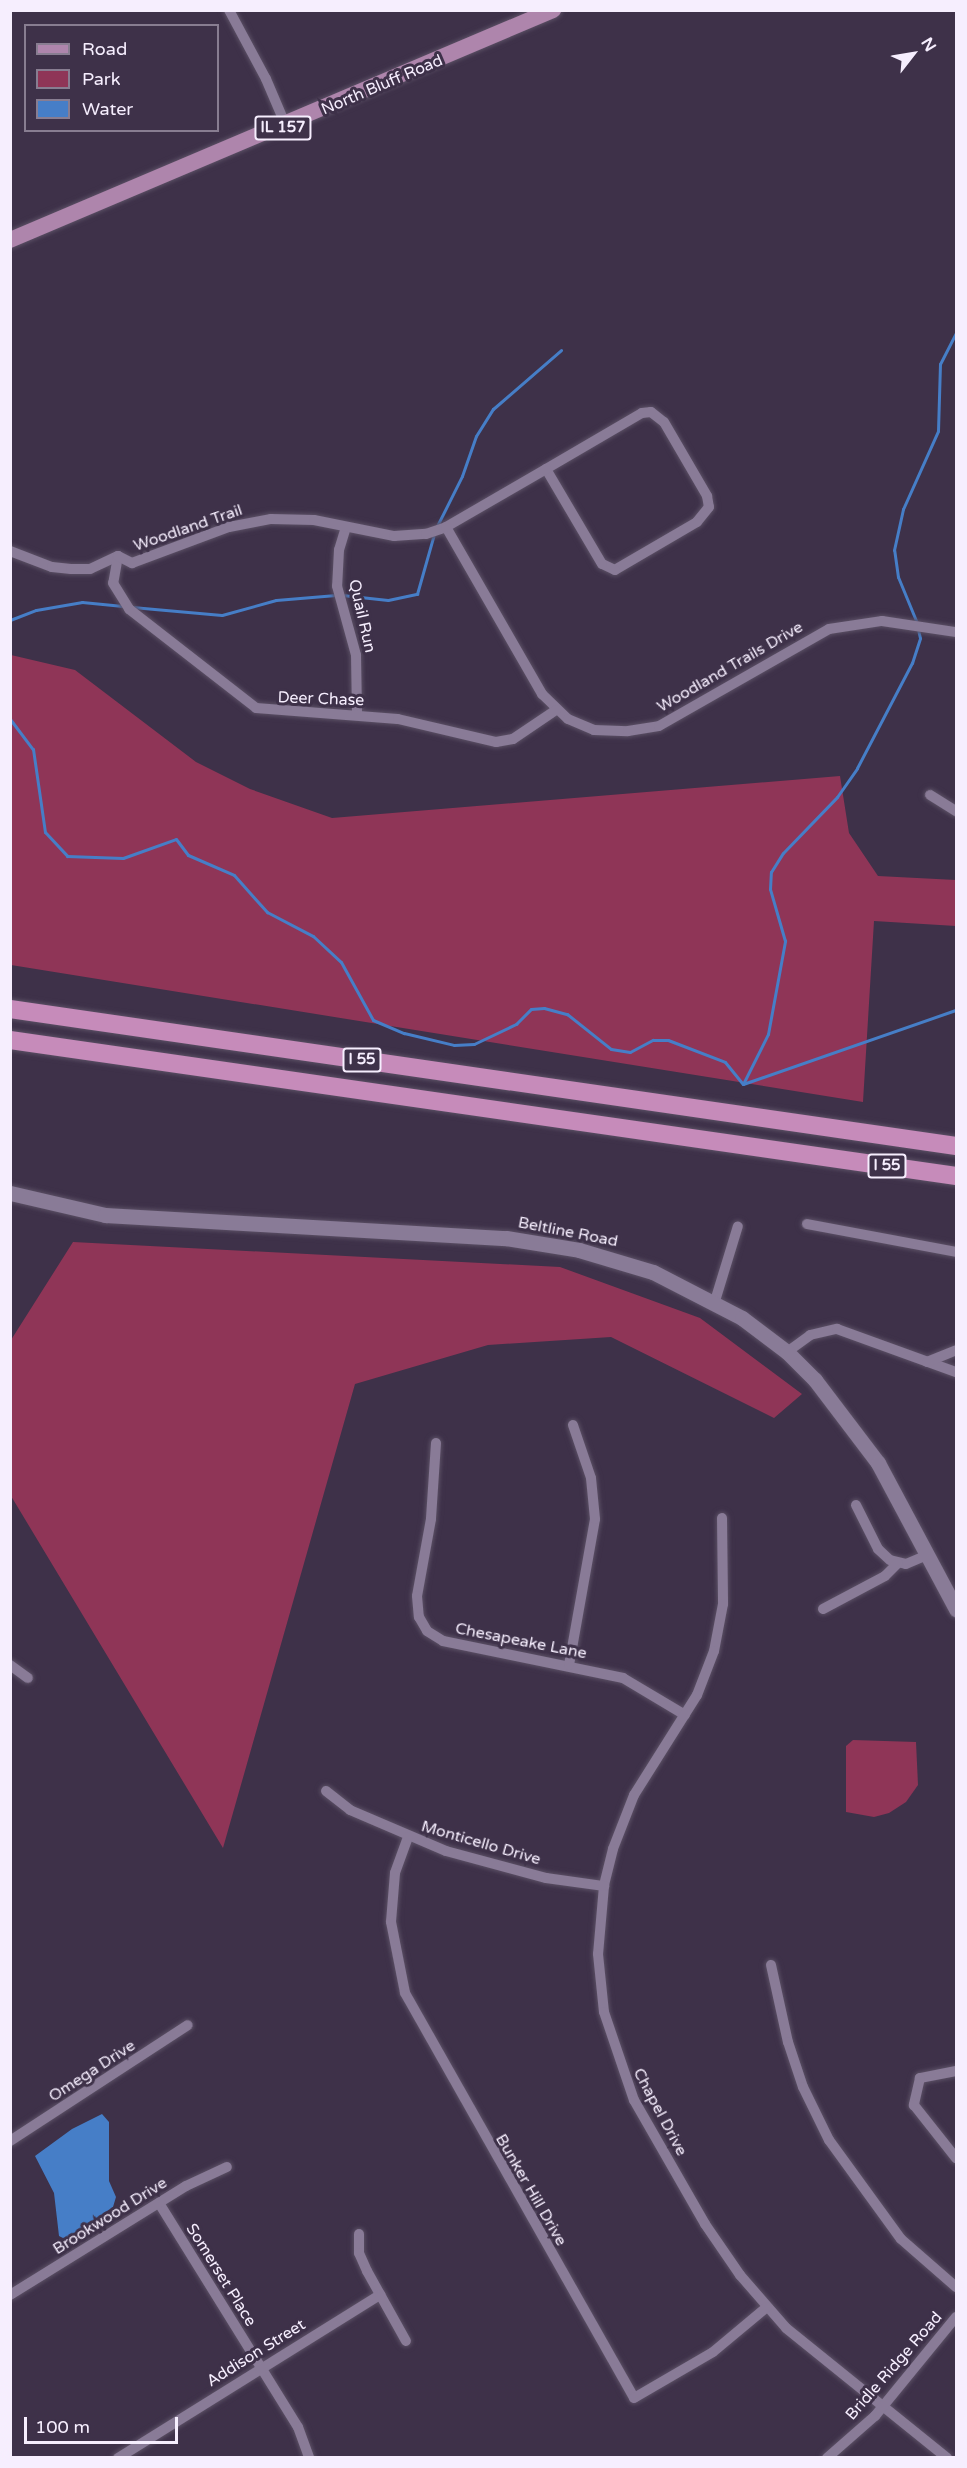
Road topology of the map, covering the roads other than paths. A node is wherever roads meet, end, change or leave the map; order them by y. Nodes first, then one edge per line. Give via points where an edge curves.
1 (229, 10) edge
2 (553, 10) edge
3 (286, 126) junction
4 (10, 240) edge
5 (546, 469) junction
6 (346, 527) junction
7 (446, 527) junction
8 (10, 551) edge
9 (118, 556) junction
10 (957, 632) edge
11 (556, 710) junction
12 (357, 714) junction
13 (930, 795) dead end
14 (957, 811) edge
15 (10, 1009) edge
16 (10, 1040) edge
17 (957, 1146) edge
18 (957, 1176) edge
19 (10, 1193) edge
20 (807, 1224) dead end
21 (738, 1226) dead end
22 (957, 1252) edge
23 (714, 1301) junction
24 (957, 1350) edge
25 (787, 1352) junction
26 (927, 1362) junction
27 (957, 1372) edge
28 (573, 1425) dead end
29 (436, 1443) dead end
30 (856, 1505) dead end
31 (722, 1518) dead end
32 (929, 1554) junction
33 (898, 1563) junction
34 (823, 1609) dead end
35 (957, 1609) edge
36 (10, 1665) edge
37 (569, 1665) junction
38 (28, 1678) dead end
39 (685, 1714) junction
40 (326, 1791) dead end
41 (408, 1837) junction
42 (604, 1886) junction
43 (771, 1965) dead end
44 (188, 2025) dead end
45 (957, 2071) edge
46 (10, 2141) edge
47 (957, 2158) edge
48 (227, 2167) dead end
49 (159, 2203) junction
50 (359, 2234) dead end
51 (957, 2287) edge
52 (10, 2295) edge
53 (380, 2295) junction
54 (767, 2307) junction
55 (957, 2317) edge
56 (406, 2341) dead end
57 (261, 2367) junction
58 (882, 2406) junction
59 (118, 2457) edge
60 (309, 2457) edge
61 (827, 2457) edge
62 (947, 2457) edge

1 - 3 street
2 - 3 main road, North Bluff Road / IL 157
3 - 4 main road, North Bluff Road / IL 157
5 - 5 street via 642,413 651,412 664,422 707,496 709,507 698,522 615,570 602,564
5 - 7 street
6 - 7 street, Woodland Trail via 394,536
6 - 9 street, Woodland Trail via 314,520 271,519 229,527 132,563
6 - 12 street, Quail Run via 339,550 337,586 356,655
7 - 11 street, Woodland Trails Drive via 542,694
8 - 9 street via 52,567 71,569 90,569
9 - 12 street, Deer Chase via 113,583 129,609 246,703 276,713
10 - 11 street, Woodland Trails Drive via 882,621 829,629 659,726 628,731 594,730
11 - 12 street, Deer Chase via 513,739 496,742 440,727
13 - 14 street
15 - 17 highway, I 55
16 - 18 highway, I 55
19 - 23 main road, Beltline Road via 105,1215 546,1243 653,1272
20 - 22 street
21 - 23 street
23 - 25 main road, Beltline Road
24 - 26 street
25 - 26 street via 810,1335 837,1329
25 - 32 main road, Beltline Road via 854,1427
26 - 27 street
28 - 37 street via 591,1478 595,1518
29 - 37 street, Chesapeake Lane via 431,1519 417,1596 422,1624 443,1641
30 - 33 street via 878,1549
31 - 39 street, Chapel Drive via 724,1580 720,1628 707,1673
32 - 33 street
32 - 35 main road, Beltline Road
33 - 34 street via 885,1575
36 - 38 street
37 - 39 street, Chesapeake Lane via 623,1678
39 - 42 street, Chapel Drive via 634,1795
40 - 41 street, Monticello Drive via 350,1809
41 - 42 street, Monticello Drive via 546,1878
41 - 54 street, Bunker Hill Drive via 392,1895 393,1946 405,1993 634,2398 713,2352
42 - 54 street, Chapel Drive via 598,1925 600,1983 622,2073 648,2127 705,2224
43 - 51 street via 791,2052 829,2140 901,2239
44 - 46 street, Omega Drive
45 - 47 street via 921,2078 914,2105
48 - 49 street, Brookwood Drive via 216,2169
49 - 52 street, Brookwood Drive
49 - 57 street, Somerset Place
50 - 53 street via 359,2253
53 - 56 street
53 - 57 street, Addison Street
54 - 58 street, Chapel Drive via 786,2328
55 - 58 street, Bridle Ridge Road
57 - 59 street, Addison Street
57 - 60 street, Somerset Place via 298,2427
58 - 61 street, Bridle Ridge Road
58 - 62 street, Chapel Drive

